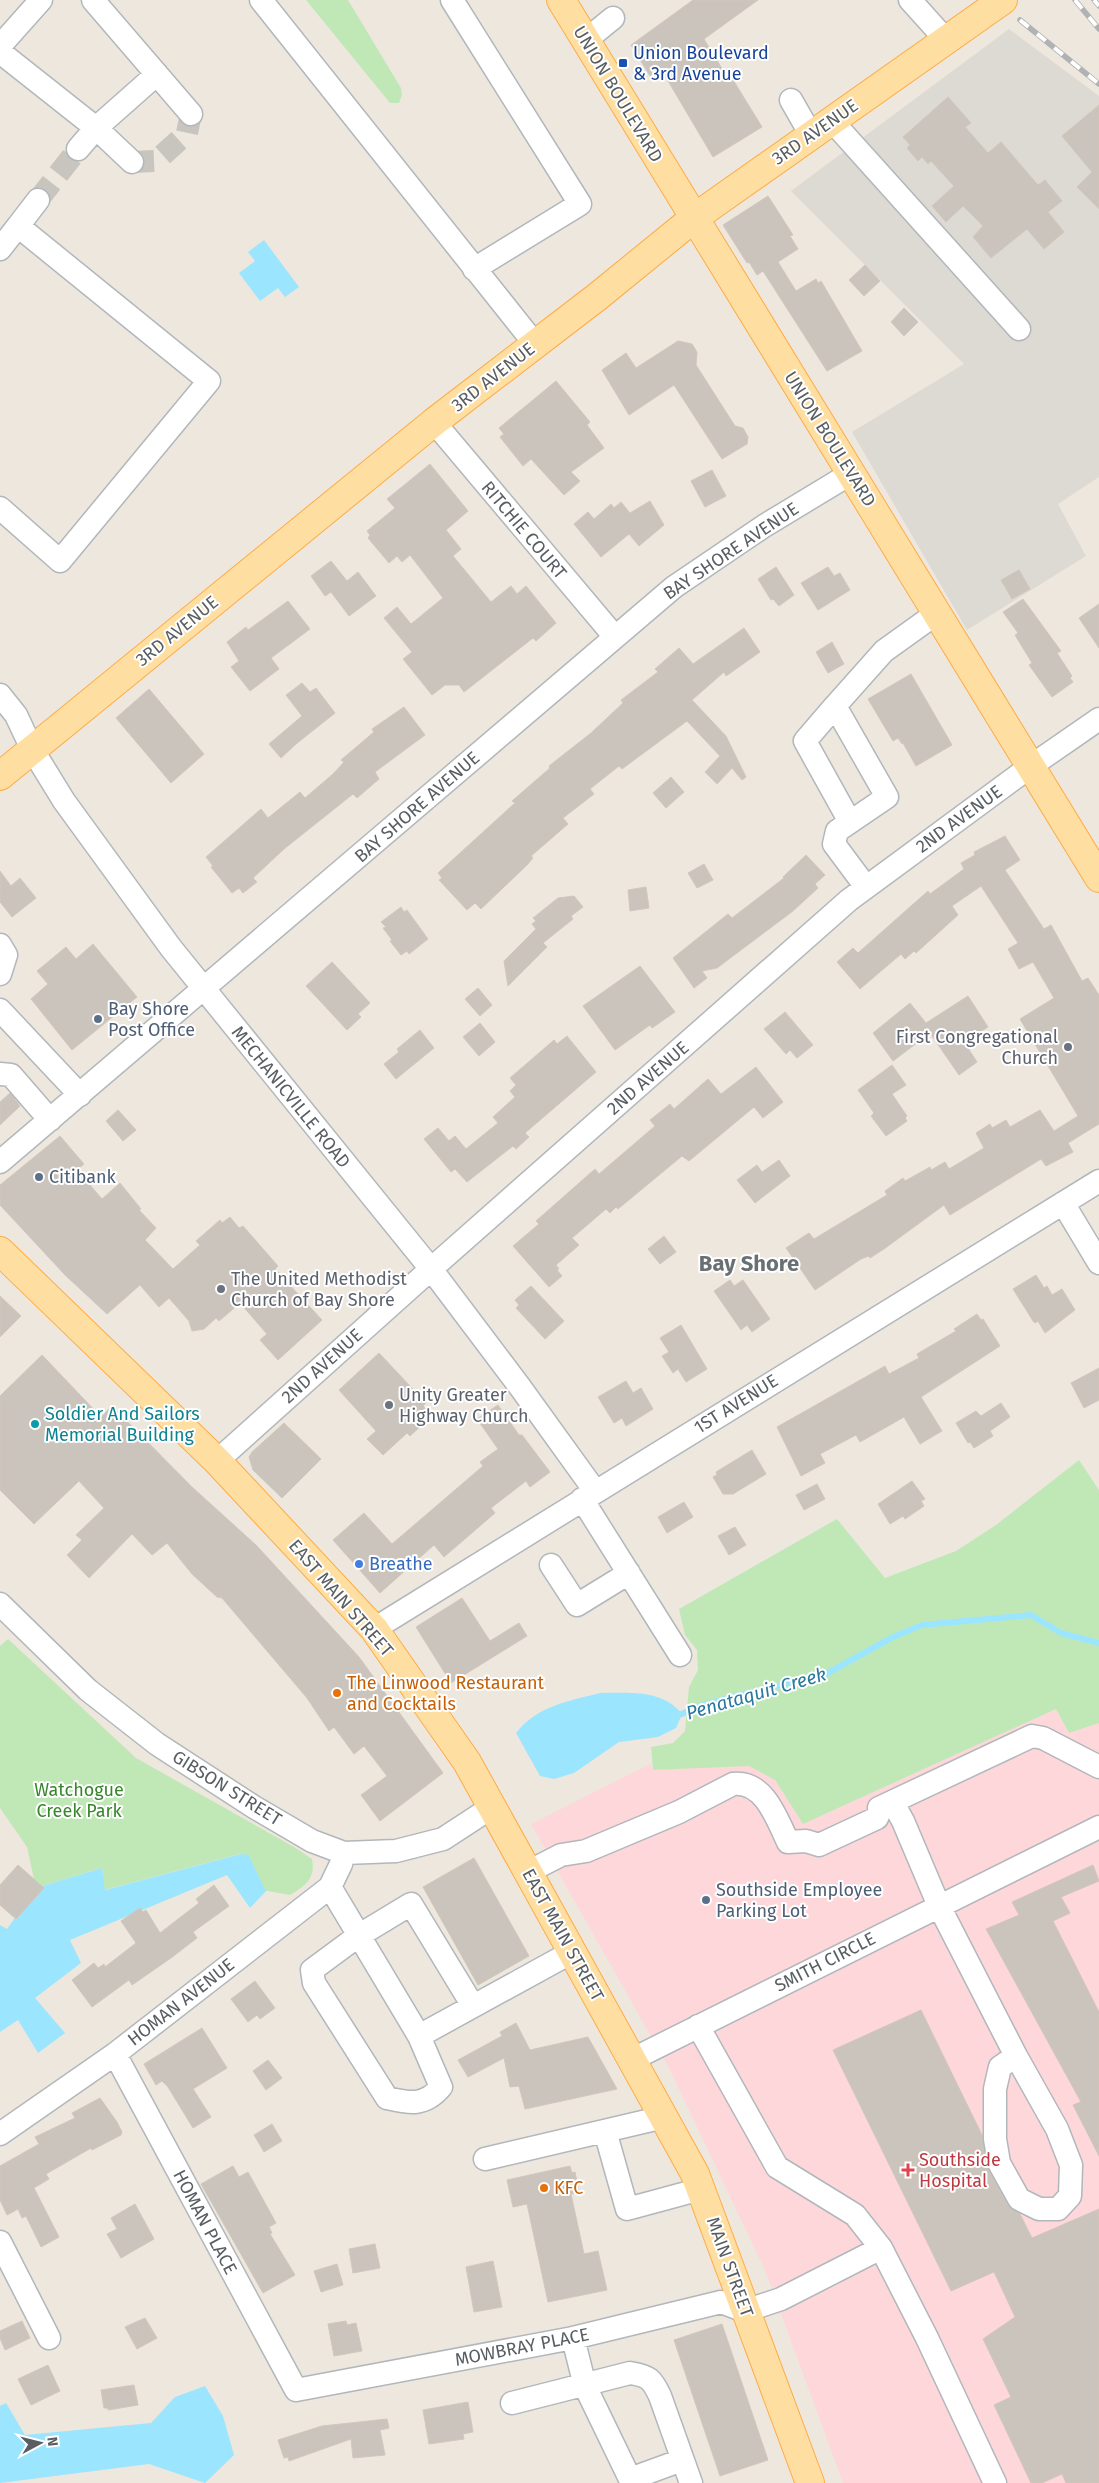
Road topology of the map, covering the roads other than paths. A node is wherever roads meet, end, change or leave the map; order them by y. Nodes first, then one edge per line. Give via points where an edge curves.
1 (41, 0) edge
2 (93, 0) edge
3 (261, 0) edge
4 (452, 0) edge
5 (561, 0) edge
6 (910, 0) edge
7 (1003, 0) edge
8 (613, 18) dead end
9 (586, 40) junction
10 (946, 40) junction
11 (0, 46) edge
12 (0, 52) edge
13 (157, 74) junction
14 (791, 100) dead end
15 (191, 114) dead end
16 (96, 128) junction
17 (821, 128) junction
18 (78, 149) tunnel mouth
19 (132, 162) dead end
20 (38, 200) tunnel mouth
21 (694, 218) junction
22 (18, 226) junction
23 (0, 249) edge
24 (474, 269) junction
25 (1019, 328) dead end
26 (535, 344) junction
27 (434, 422) junction
28 (850, 474) junction
29 (0, 508) edge
30 (937, 613) junction
31 (615, 637) junction
32 (0, 695) edge
33 (835, 706) junction
34 (1099, 719) edge
35 (32, 749) junction
36 (1031, 766) junction
37 (0, 776) edge
38 (850, 822) junction
39 (1099, 878) edge
40 (866, 887) junction
41 (0, 945) edge
42 (0, 974) edge
43 (204, 990) junction
44 (0, 1010) edge
45 (0, 1074) edge
46 (80, 1095) junction
47 (50, 1120) junction
48 (0, 1162) edge
49 (1099, 1181) edge
50 (1063, 1204) junction
51 (0, 1251) edge
52 (1099, 1263) edge
53 (430, 1269) junction
54 (216, 1461) junction
55 (588, 1495) junction
56 (551, 1565) dead end
57 (629, 1574) junction
58 (0, 1604) edge
59 (374, 1629) junction
60 (680, 1655) dead end
61 (1099, 1767) edge
62 (887, 1806) junction
63 (492, 1807) junction
64 (1099, 1827) edge
65 (344, 1853) junction
66 (528, 1872) junction
67 (330, 1886) junction
68 (939, 1906) junction
69 (358, 1936) junction
70 (572, 1952) junction
71 (473, 2006) junction
72 (698, 2026) junction
73 (419, 2036) junction
74 (115, 2054) junction
75 (1016, 2056) junction
76 (633, 2059) junction
77 (664, 2117) junction
78 (605, 2131) junction
79 (0, 2134) edge
80 (485, 2159) dead end
81 (701, 2189) junction
82 (0, 2242) edge
83 (881, 2248) junction
84 (746, 2311) junction
85 (49, 2338) dead end
86 (573, 2338) junction
87 (585, 2386) junction
88 (296, 2390) joint
89 (512, 2403) dead end
90 (682, 2460) junction
91 (691, 2483) edge
92 (810, 2483) edge
93 (995, 2483) edge

1 - 11 street
2 - 13 street
3 - 24 street
4 - 24 street via 580,204
5 - 9 main road, UNION BOULEVARD
6 - 10 street
7 - 10 main road, 3RD AVENUE
8 - 9 street
9 - 21 main road, UNION BOULEVARD
10 - 17 main road, 3RD AVENUE
12 - 16 street
13 - 15 street
13 - 16 street
14 - 17 street
16 - 18 street
16 - 19 street
17 - 21 main road, 3RD AVENUE
17 - 25 street
20 - 22 street
21 - 26 main road, 3RD AVENUE
21 - 28 main road, UNION BOULEVARD
22 - 23 street
22 - 29 street via 209,381 60,561
24 - 26 street
26 - 27 main road, 3RD AVENUE
27 - 31 street, RITCHIE COURT
27 - 35 main road, 3RD AVENUE
28 - 30 main road, UNION BOULEVARD
28 - 31 street, BAY SHORE AVENUE via 764,526 674,587
30 - 33 street via 884,651
30 - 36 main road, UNION BOULEVARD
31 - 43 street, BAY SHORE AVENUE
32 - 35 street, MECHANICVILLE ROAD via 16,715
33 - 38 street via 805,741
33 - 38 street via 886,797
34 - 36 street, 2ND AVENUE
35 - 37 main road, 3RD AVENUE
35 - 43 street, MECHANICVILLE ROAD via 110,866
36 - 39 main road, UNION BOULEVARD
36 - 40 street, 2ND AVENUE
38 - 40 street via 837,831 834,844
40 - 53 street, 2ND AVENUE
41 - 42 street via 6,955
43 - 46 street, BAY SHORE AVENUE
43 - 53 street, MECHANICVILLE ROAD
44 - 46 street
45 - 47 street via 10,1075
46 - 47 street, BAY SHORE AVENUE
47 - 48 street, BAY SHORE AVENUE
49 - 50 street, 1ST AVENUE
50 - 52 street
50 - 55 street, 1ST AVENUE
51 - 54 main road, EAST MAIN STREET
53 - 54 street, 2ND AVENUE
53 - 55 street, MECHANICVILLE ROAD
54 - 59 main road, EAST MAIN STREET
55 - 57 street, MECHANICVILLE ROAD
55 - 59 street, 1ST AVENUE
56 - 57 street via 577,1606
57 - 60 street, MECHANICVILLE ROAD
58 - 65 street, GIBSON STREET via 88,1690 157,1744 312,1841
59 - 63 main road, EAST MAIN STREET via 452,1740
61 - 62 street via 1043,1738 1032,1736
62 - 66 street via 877,1818 819,1845 806,1841 788,1842 758,1790 743,1783 734,1784 713,1792 680,1812 586,1851 561,1855
62 - 68 street via 903,1820
63 - 65 street, GIBSON STREET via 443,1839 396,1851
63 - 66 main road, EAST MAIN STREET
64 - 68 street, SMITH CIRCLE
65 - 67 street, HOMAN AVENUE
66 - 70 main road, EAST MAIN STREET
67 - 69 street
67 - 74 street, HOMAN AVENUE
68 - 72 street, SMITH CIRCLE
68 - 75 street
69 - 71 street via 411,1904
69 - 73 street
69 - 73 street via 312,1970 314,1983 387,2098 416,2104 435,2094 440,2087
70 - 71 street
70 - 76 main road, EAST MAIN STREET
71 - 73 street
72 - 76 street, SMITH CIRCLE
72 - 83 street via 777,2167 855,2215
74 - 79 street, HOMAN AVENUE
74 - 88 street, HOMAN PLACE
75 - 75 street via 1000,2067 995,2089 995,2139 999,2163 1019,2199 1039,2209 1058,2209 1070,2196 1071,2165 1057,2129
76 - 77 main road, MAIN STREET
77 - 78 street
77 - 81 main road, MAIN STREET
78 - 80 street
78 - 81 street via 627,2209
81 - 84 main road, MAIN STREET
82 - 85 street
83 - 84 street via 781,2299
83 - 93 street
84 - 86 street, MOWBRAY PLACE via 721,2302
84 - 92 main road, MAIN STREET
86 - 87 street
86 - 88 street, MOWBRAY PLACE
87 - 89 street
87 - 90 street via 630,2373 646,2375 660,2396
87 - 90 street via 630,2479
90 - 91 street

